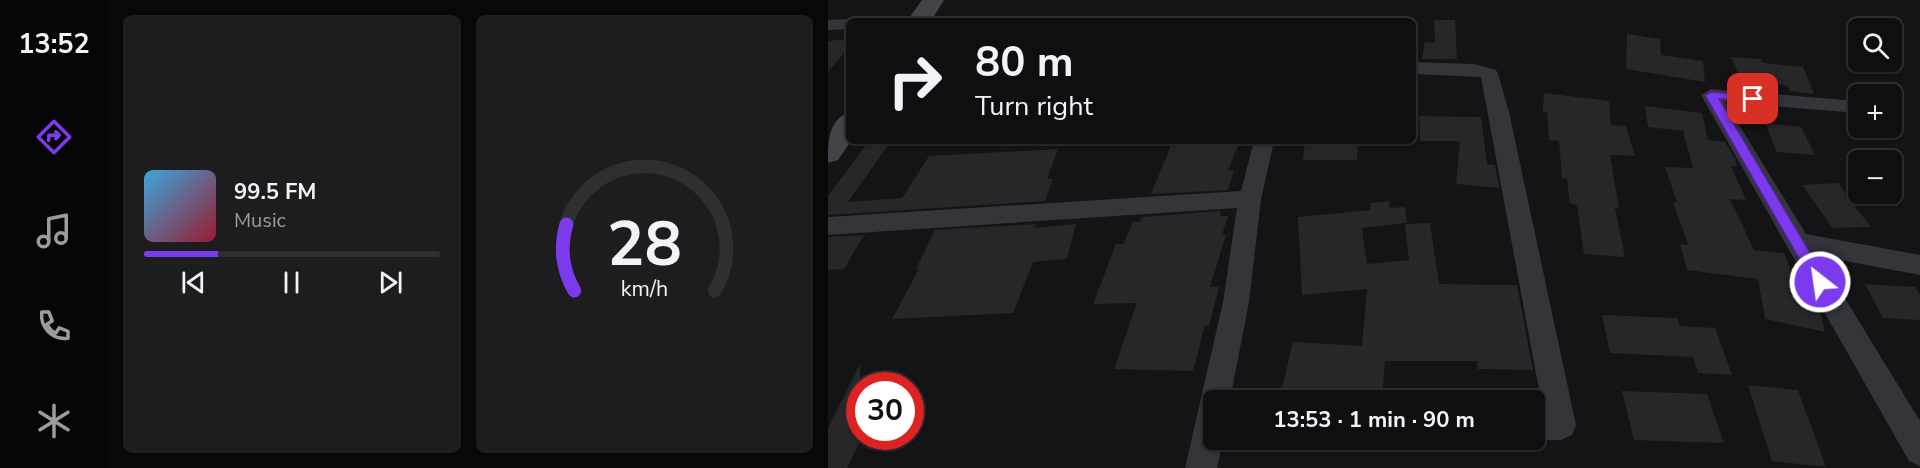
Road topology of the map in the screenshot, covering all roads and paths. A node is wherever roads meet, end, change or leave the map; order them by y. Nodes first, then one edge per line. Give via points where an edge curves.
1 (933, 0) edge
2 (921, 18) edge
3 (846, 24) edge
4 (828, 25) edge
5 (1416, 68) edge
6 (1848, 106) edge
7 (846, 126) edge
8 (1263, 144) edge
9 (828, 153) edge
10 (1250, 199) junction
11 (828, 226) edge
12 (1797, 242) junction
13 (1920, 265) edge
14 (1217, 390) edge
15 (1545, 426) edge
16 (1920, 450) edge

1 - 2 main road
3 - 4 street
5 - 15 street via 1489,74 1562,425
6 - 12 street via 1711,95
7 - 9 main road
8 - 10 street
10 - 11 street
10 - 14 street via 1236,302
12 - 13 street
12 - 16 street

